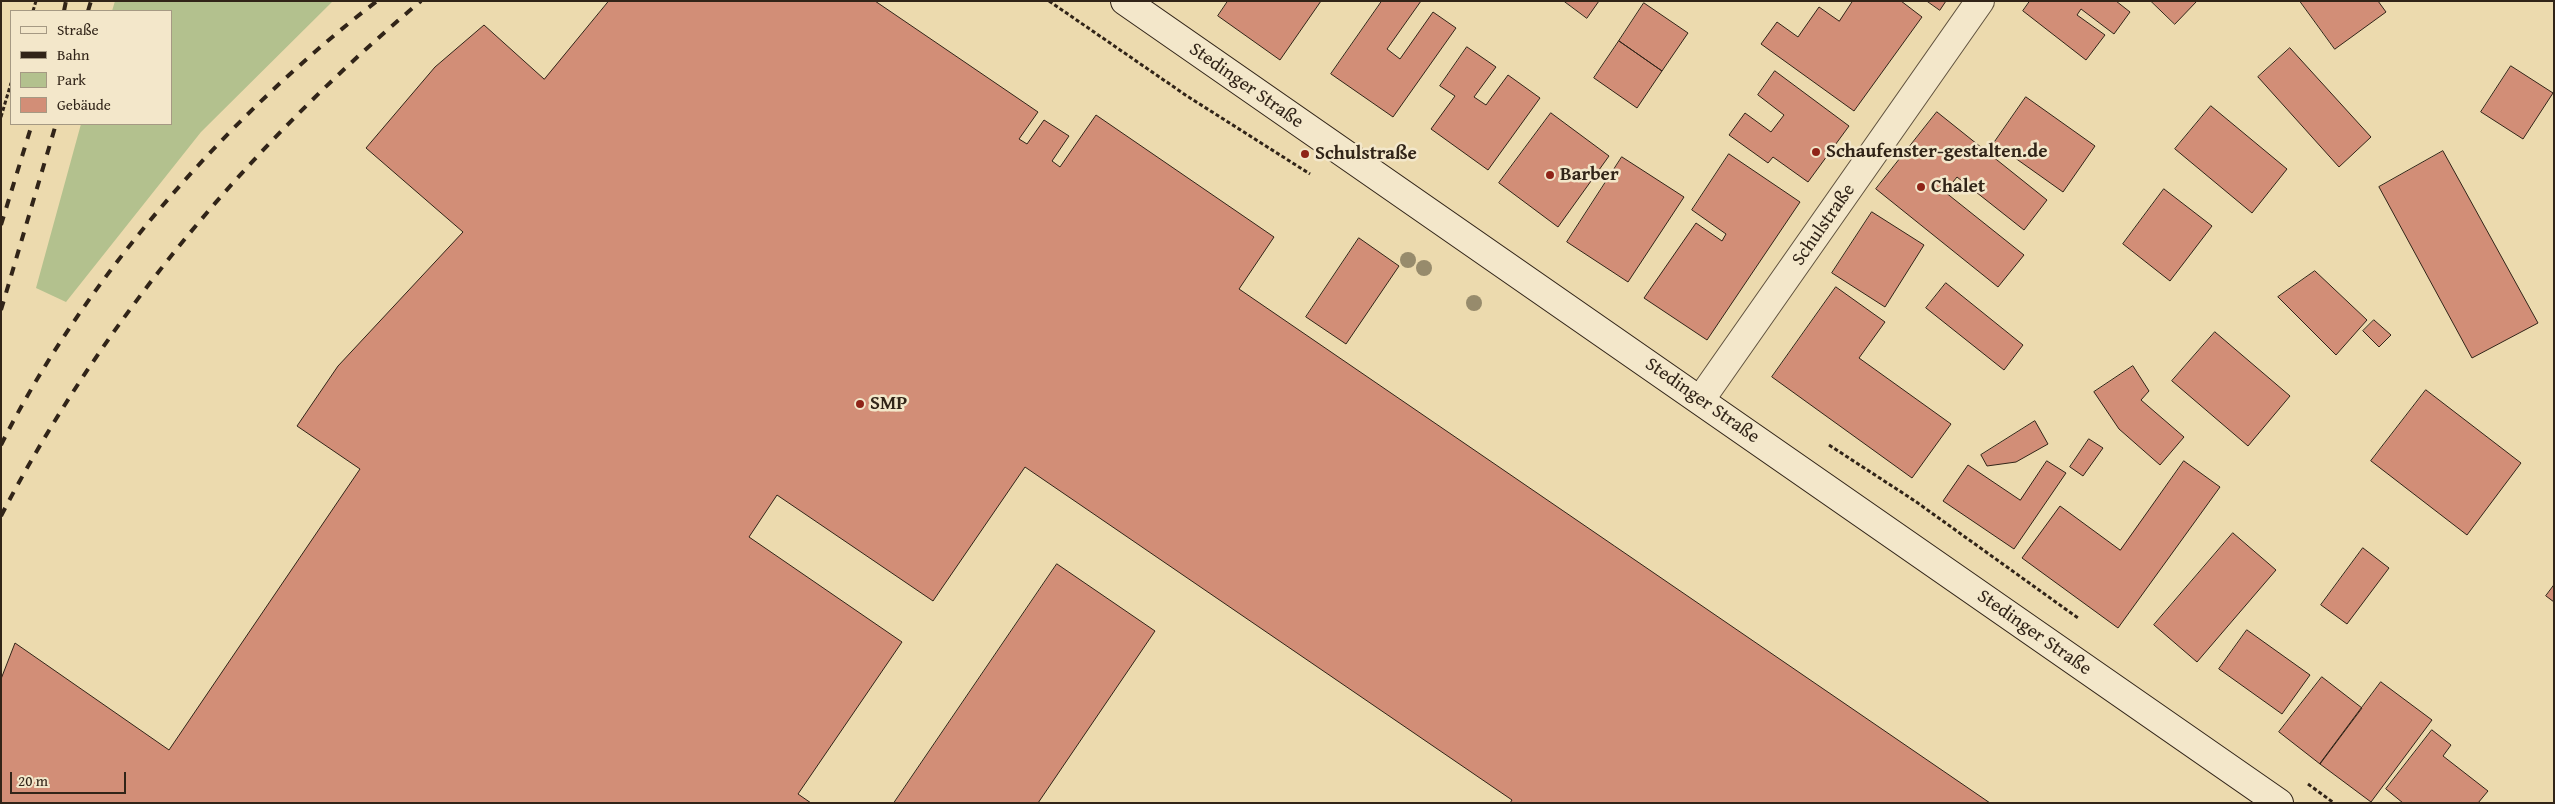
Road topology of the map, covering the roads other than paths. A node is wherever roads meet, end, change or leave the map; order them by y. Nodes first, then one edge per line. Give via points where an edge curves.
1 (1125, 1) edge
2 (1980, 1) edge
3 (1701, 399) junction
4 (2279, 803) edge

1 - 3 main road, Stedinger Straße
2 - 3 main road, Schulstraße
3 - 4 main road, Stedinger Straße

